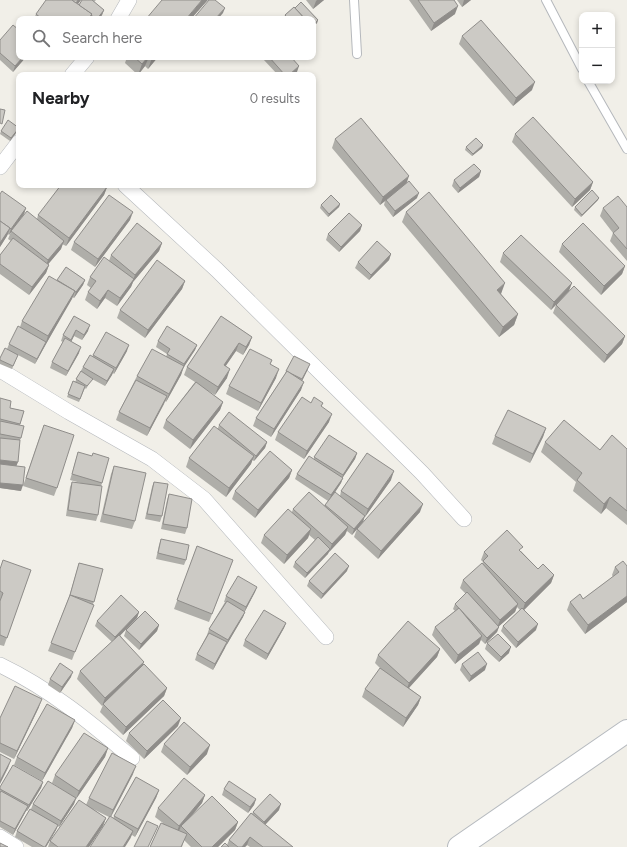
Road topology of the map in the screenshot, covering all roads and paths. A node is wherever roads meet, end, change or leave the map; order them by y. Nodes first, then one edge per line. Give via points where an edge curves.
1 (129, 0) edge
2 (354, 0) edge
3 (546, 0) edge
4 (120, 16) edge
5 (358, 54) dead end
6 (84, 60) edge
7 (579, 63) edge
8 (74, 72) edge
9 (590, 84) edge
10 (16, 146) edge
11 (627, 149) edge
12 (0, 167) edge
13 (129, 188) edge
14 (0, 370) edge
15 (464, 519) dead end
16 (326, 637) dead end
17 (0, 665) edge
18 (627, 731) edge
19 (132, 758) dead end
20 (0, 837) edge
21 (480, 841) edge
22 (16, 847) edge
23 (459, 847) edge

1 - 4 street
2 - 5 lane
3 - 7 lane
6 - 8 street
9 - 11 lane
10 - 12 street
13 - 15 street via 239,292 422,473
14 - 16 street via 152,459 204,499
17 - 19 street via 25,677 88,720
18 - 21 street
20 - 22 street
21 - 23 street

